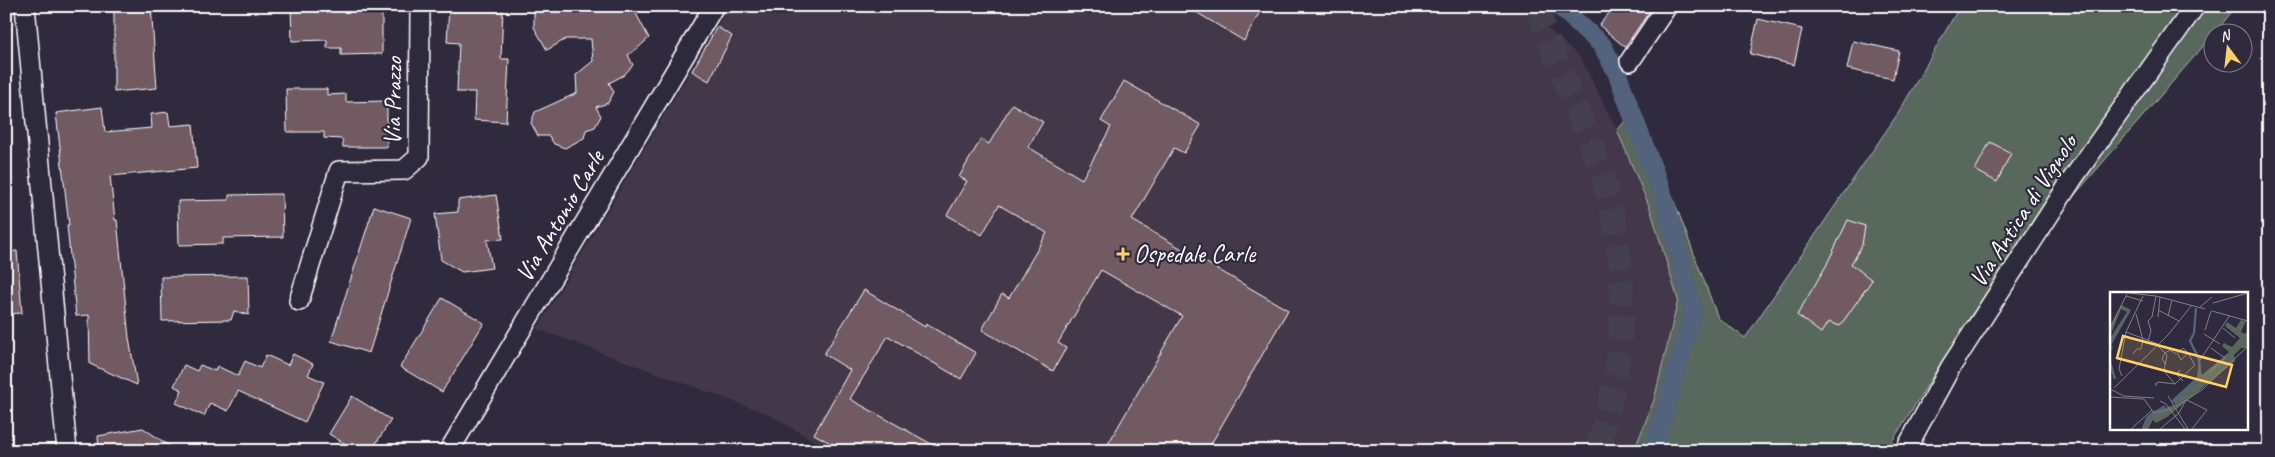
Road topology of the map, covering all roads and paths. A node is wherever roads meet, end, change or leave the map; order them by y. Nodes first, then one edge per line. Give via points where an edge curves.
1 (25, 6) edge
2 (420, 6) edge
3 (714, 6) edge
4 (1667, 6) edge
5 (2195, 6) edge
6 (1630, 61) dead end
7 (299, 301) dead end
8 (67, 451) edge
9 (449, 451) edge
10 (1905, 451) edge

1 - 8 street
2 - 7 street, Via Prazzo via 419,156 404,170 339,171
3 - 9 street, Via Antonio Carle
4 - 6 street
5 - 10 street, Via Antica di Vignolo via 2068,186 1950,368

